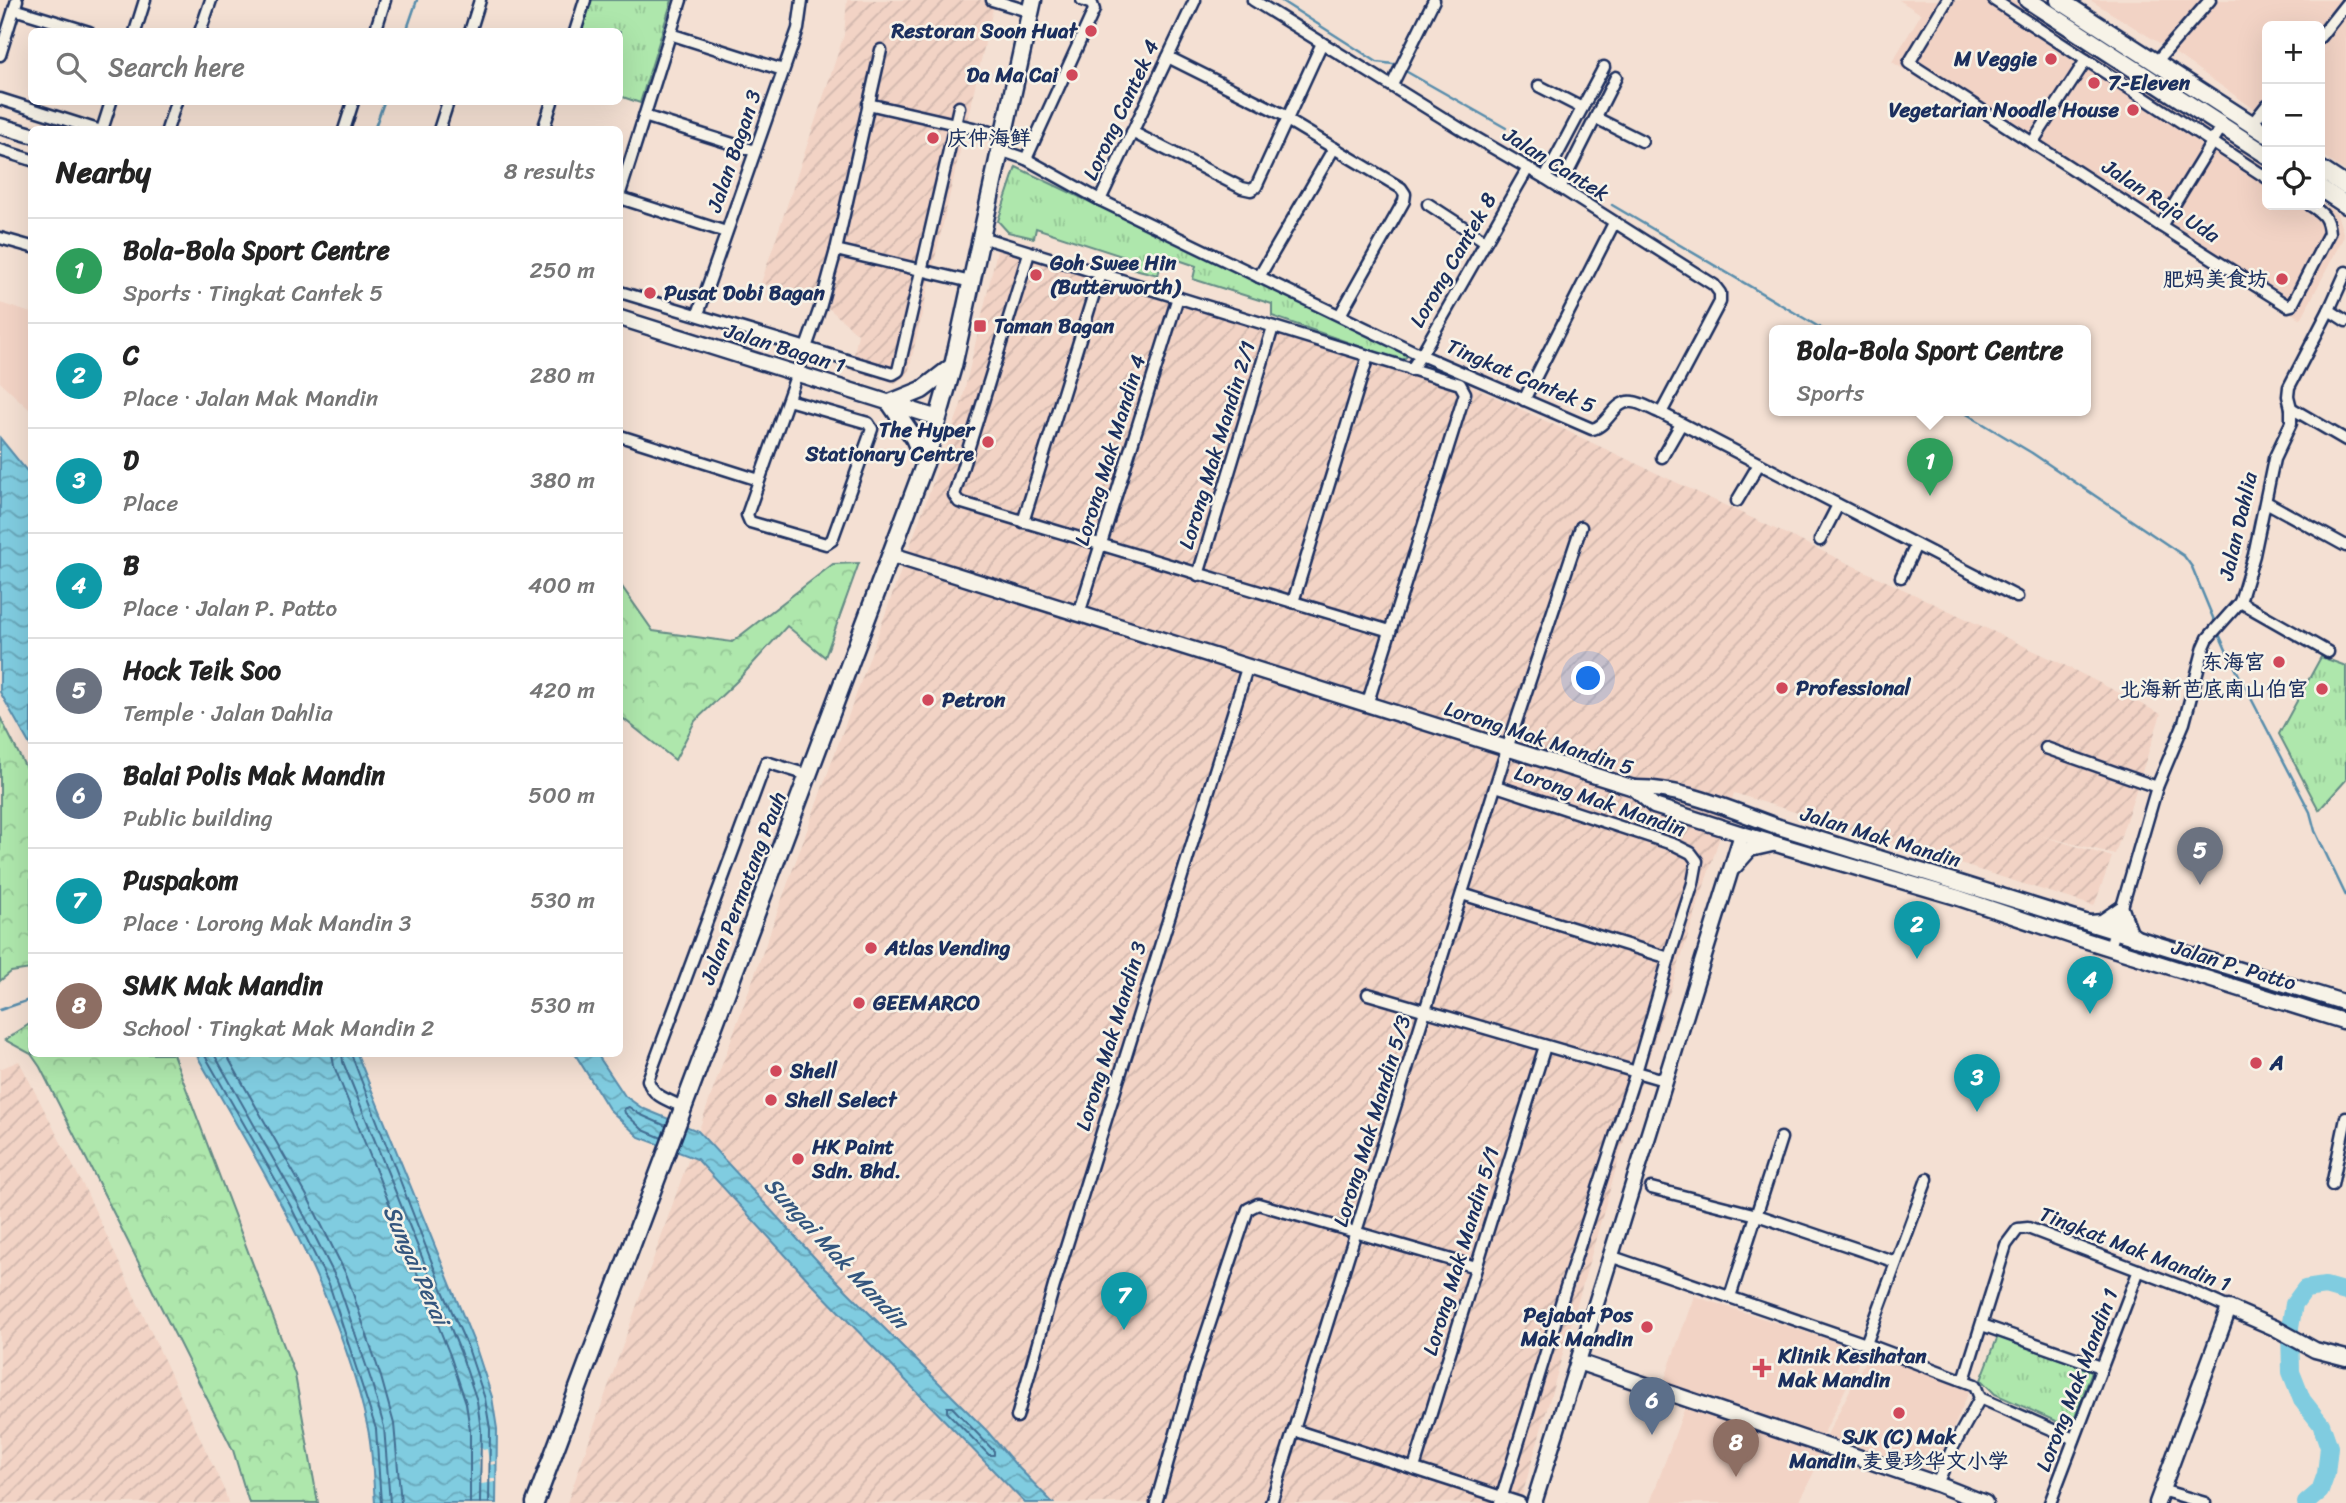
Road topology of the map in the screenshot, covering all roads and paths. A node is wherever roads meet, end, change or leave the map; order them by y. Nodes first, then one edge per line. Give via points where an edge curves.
1 (145, 0) edge
2 (211, 0) edge
3 (385, 0) edge
4 (480, 0) edge
5 (585, 0) edge
6 (681, 0) edge
7 (802, 0) edge
8 (992, 0) edge
9 (1195, 0) edge
10 (1253, 0) edge
11 (1434, 0) edge
12 (1947, 0) edge
13 (1994, 0) edge
14 (2028, 0) edge
15 (2059, 0) edge
16 (2210, 0) edge
17 (1087, 2) edge
18 (16, 4) edge
19 (2346, 4) edge
20 (1032, 6) edge
21 (79, 28) edge
22 (136, 28) edge
23 (201, 28) edge
24 (376, 28) edge
25 (471, 28) edge
26 (576, 28) edge
27 (2325, 31) edge
28 (670, 34) junction
29 (1322, 43) junction
30 (881, 50) dead end
31 (0, 55) edge
32 (1168, 57) junction
33 (2087, 60) junction
34 (2157, 61) junction
35 (1604, 67) dead end
36 (783, 69) junction
37 (1616, 77) dead end
38 (1394, 81) junction
39 (1539, 86) dead end
40 (0, 99) edge
41 (869, 104) junction
42 (110, 105) edge
43 (175, 105) edge
44 (349, 105) edge
45 (447, 105) edge
46 (551, 105) edge
47 (959, 107) dead end
48 (1582, 108) junction
49 (2262, 111) edge
50 (644, 116) junction
51 (1596, 118) junction
52 (1287, 119) junction
53 (954, 124) junction
54 (2252, 124) junction
55 (0, 126) edge
56 (87, 126) edge
57 (102, 126) edge
58 (168, 126) edge
59 (345, 126) edge
60 (440, 126) edge
61 (544, 126) edge
62 (2222, 126) junction
63 (2262, 131) edge
64 (1132, 132) junction
65 (28, 134) edge
66 (1642, 141) dead end
67 (2212, 142) junction
68 (1002, 143) junction
69 (2032, 143) junction
70 (1334, 148) junction
71 (0, 150) edge
72 (755, 151) junction
73 (2262, 152) edge
74 (28, 159) edge
75 (1027, 159) junction
76 (1528, 168) junction
77 (2325, 172) edge
78 (2262, 175) edge
79 (1545, 178) junction
80 (623, 183) edge
81 (2346, 186) edge
82 (1560, 188) junction
83 (2325, 191) edge
84 (623, 199) edge
85 (1100, 200) junction
86 (1427, 204) dead end
87 (2346, 205) edge
88 (2317, 210) edge
89 (1614, 223) junction
90 (2161, 226) junction
91 (726, 232) junction
92 (981, 236) junction
93 (0, 237) edge
94 (1485, 241) junction
95 (28, 246) edge
96 (836, 250) junction
97 (1029, 253) junction
98 (922, 271) junction
99 (2346, 272) edge
100 (1100, 274) junction
101 (1259, 277) junction
102 (971, 282) junction
103 (623, 293) edge
104 (1178, 297) junction
105 (2329, 310) junction
106 (698, 314) junction
107 (1339, 315) junction
108 (623, 319) edge
109 (2346, 321) edge
110 (1273, 327) junction
111 (808, 348) junction
112 (1422, 355) junction
113 (1368, 356) junction
114 (953, 366) junction
115 (1411, 370) junction
116 (798, 374) junction
117 (788, 400) junction
118 (1524, 400) junction
119 (890, 402) junction
120 (2291, 408) junction
121 (1661, 413) junction
122 (938, 418) junction
123 (1681, 424) junction
124 (623, 437) edge
125 (2346, 440) edge
126 (1662, 457) dead end
127 (925, 463) junction
128 (1759, 464) junction
129 (759, 480) junction
130 (1737, 501) dead end
131 (2266, 502) junction
132 (1838, 505) junction
133 (1023, 522) junction
134 (1581, 527) dead end
135 (1820, 540) dead end
136 (1916, 545) junction
137 (1101, 546) junction
138 (2346, 546) edge
139 (892, 555) junction
140 (1198, 575) junction
141 (1901, 577) dead end
142 (2017, 597) dead end
143 (1293, 602) junction
144 (2240, 602) junction
145 (1079, 614) junction
146 (1390, 631) junction
147 (2328, 652) dead end
148 (1247, 668) junction
149 (1367, 705) junction
150 (2046, 748) dead end
151 (1507, 749) junction
152 (808, 775) junction
153 (1496, 786) junction
154 (2157, 787) junction
155 (1634, 788) junction
156 (1719, 806) junction
157 (1714, 824) junction
158 (1779, 827) junction
159 (1742, 834) junction
160 (1777, 843) junction
161 (1726, 883) junction
162 (1462, 894) junction
163 (2121, 909) junction
164 (2088, 923) junction
165 (2115, 931) junction
166 (2136, 938) junction
167 (2110, 948) junction
168 (1668, 958) junction
169 (1368, 994) dead end
170 (2346, 1003) edge
171 (1427, 1011) junction
172 (2345, 1023) edge
173 (1545, 1046) junction
174 (1636, 1072) junction
175 (1664, 1080) junction
176 (680, 1114) junction
177 (2346, 1118) edge
178 (1781, 1138) dead end
179 (1927, 1179) dead end
180 (2332, 1185) dead end
181 (1651, 1188) dead end
182 (1757, 1215) junction
183 (1357, 1231) junction
184 (1610, 1256) junction
185 (1896, 1262) junction
186 (1476, 1267) junction
187 (2139, 1270) junction
188 (1730, 1297) junction
189 (2230, 1308) junction
190 (1982, 1325) junction
191 (1866, 1344) junction
192 (2346, 1358) edge
193 (1578, 1362) junction
194 (2101, 1367) junction
195 (1964, 1380) junction
196 (1980, 1398) junction
197 (1017, 1417) dead end
198 (1294, 1430) junction
199 (2074, 1439) junction
200 (1414, 1468) junction
201 (1937, 1484) junction
202 (2159, 1497) edge
203 (1501, 1500) edge
204 (535, 1503) edge
205 (1156, 1503) edge
206 (1271, 1503) edge
207 (1520, 1503) edge
208 (1534, 1503) edge
209 (1985, 1503) edge
210 (2050, 1503) edge
211 (2206, 1503) edge

1 - 22 street
2 - 23 street
3 - 24 street
4 - 25 street
5 - 26 street
6 - 28 street
7 - 36 street, Jalan Bagan 3
8 - 20 street
9 - 32 street, Lorong Cantek 4
10 - 29 street, Jalan Cantek
11 - 38 street
12 - 69 street, Jalan Raja Uda via 1909,63
13 - 33 street
14 - 62 main road
15 - 34 main road
16 - 34 street
17 - 75 street via 1094,10
18 - 21 street
18 - 31 street
19 - 27 street
20 - 68 main road, Jalan Permatang Pauh
28 - 36 street
28 - 50 street
29 - 38 street, Jalan Cantek
29 - 52 street
30 - 41 street
32 - 52 street
32 - 64 street, Lorong Cantek 4
33 - 67 street
33 - 69 street
34 - 54 main road
35 - 48 street
36 - 72 street, Jalan Bagan 3
37 - 51 street
38 - 76 street, Jalan Cantek
39 - 48 street
40 - 56 street
41 - 53 street
41 - 96 street
42 - 57 street
43 - 58 street
44 - 59 street
45 - 60 street
46 - 61 street
47 - 53 street
48 - 79 street
49 - 54 street
50 - 72 street
50 - 80 street
51 - 66 street
51 - 82 street
52 - 64 street via 1251,190
52 - 70 street
53 - 68 street
53 - 98 street
54 - 63 main road
55 - 65 street
62 - 67 street
62 - 73 main road
64 - 85 street, Lorong Cantek 4
67 - 78 street
67 - 90 street
68 - 75 street, Tingkat Cantek 5
68 - 92 main road, Jalan Permatang Pauh
69 - 90 street, Jalan Raja Uda
70 - 101 street
70 - 107 street via 1405,194
71 - 74 street
72 - 91 street, Jalan Bagan 3
75 - 85 street, Tingkat Cantek 5
76 - 79 street, Jalan Cantek
76 - 94 street, Lorong Cantek 8
77 - 81 main road
79 - 82 street, Jalan Cantek
82 - 89 street, Jalan Cantek
83 - 87 main road
84 - 91 street
85 - 101 street, Tingkat Cantek 5
86 - 94 street
88 - 90 street, Jalan Raja Uda via 2324,215 2329,233 2288,306
89 - 118 street
89 - 121 street, Jalan Cantek via 1720,293 1720,302
91 - 106 street, Jalan Bagan 3
92 - 97 street
92 - 102 main road, Jalan Permatang Pauh
93 - 95 street
94 - 112 street, Lorong Cantek 8
96 - 98 street
96 - 111 street
97 - 100 street
97 - 133 street via 954,495 959,502
98 - 102 street
98 - 111 street, Jalan Bagan 1 via 898,371 893,374
99 - 105 street, Jalan Dahlia
100 - 104 street
100 - 133 street
101 - 107 street, Tingkat Cantek 5
102 - 114 main road, Jalan Permatang Pauh
103 - 106 street, Jalan Bagan 1
104 - 110 street
104 - 137 street, Lorong Mak Mandin 4
105 - 109 street
105 - 120 street, Jalan Dahlia via 2289,387
106 - 111 street, Jalan Bagan 1
107 - 112 street, Tingkat Cantek 5
108 - 116 street, Jalan Bagan 1
110 - 113 street
110 - 140 street, Lorong Mak Mandin 2/1
111 - 116 street
112 - 115 street, Lorong Cantek 8
112 - 118 street, Tingkat Cantek 5
113 - 115 street
113 - 143 street
114 - 119 main road via 922,390
114 - 122 main road, Jalan Permatang Pauh
115 - 146 street via 1460,384 1465,393
116 - 117 street
116 - 119 street, Jalan Bagan 1
117 - 129 street
117 - 129 street via 869,423 872,429 832,540 825,544 750,522 747,515
118 - 121 street, Tingkat Cantek 5 via 1592,429 1601,427 1620,405 1633,402
119 - 122 street, Jalan Bagan 1
119 - 127 main road
120 - 125 street
120 - 131 street, Jalan Dahlia via 2291,424 2274,459
121 - 123 street, Tingkat Cantek 5
122 - 127 main road, Jalan Permatang Pauh
123 - 126 street
123 - 128 street, Tingkat Cantek 5
124 - 129 street
127 - 139 main road, Jalan Permatang Pauh
128 - 130 street
128 - 132 street, Tingkat Cantek 5
131 - 138 street
131 - 144 street, Jalan Dahlia
132 - 135 street
132 - 136 street, Tingkat Cantek 5
133 - 137 street
134 - 151 street
136 - 141 street
136 - 142 street, Tingkat Cantek 5
137 - 140 street
137 - 145 street, Lorong Mak Mandin 4
139 - 145 street, Lorong Mak Mandin 5
139 - 152 main road, Jalan Permatang Pauh
140 - 143 street
143 - 146 street
144 - 147 street
144 - 154 street, Jalan Dahlia via 2208,638 2184,723
145 - 148 street, Lorong Mak Mandin 5
146 - 149 street
148 - 149 street, Lorong Mak Mandin 5
148 - 197 street, Lorong Mak Mandin 3
149 - 151 street, Lorong Mak Mandin 5
150 - 154 street
151 - 153 street, Lorong Mak Mandin 5/3
151 - 155 street, Lorong Mak Mandin 5
152 - 176 main road, Jalan Permatang Pauh
152 - 176 street via 766,762 761,775 648,1080 658,1096
153 - 162 street, Lorong Mak Mandin 5/3
153 - 168 street, Lorong Mak Mandin via 1690,853 1697,861 1697,872
154 - 163 street, Jalan Dahlia
155 - 156 street, Jalan Mak Mandin via 1658,788
155 - 157 street, Lorong Mak Mandin 5 via 1654,806
156 - 158 street, Jalan Mak Mandin
156 - 159 street via 1737,822
157 - 159 street, Lorong Mak Mandin 5
157 - 161 street via 1729,841
158 - 159 street via 1763,825
158 - 164 street, Jalan Mak Mandin
159 - 160 street, Jalan Mak Mandin
159 - 161 street
160 - 161 street via 1750,849
160 - 167 street, Jalan Mak Mandin
161 - 175 street
162 - 168 street
162 - 171 street, Lorong Mak Mandin 5/3
163 - 164 street via 2102,922
163 - 165 street, Jalan Dahlia
163 - 166 street
164 - 165 street, Jalan Mak Mandin
165 - 166 street, Jalan P. Patto
165 - 167 street, Jalan Dahlia
166 - 170 street, Jalan P. Patto
167 - 172 street, Jalan P. Patto
168 - 174 street
169 - 171 street
171 - 173 street
171 - 183 street, Lorong Mak Mandin 5/3
173 - 174 street
173 - 186 street, Lorong Mak Mandin 5/1
174 - 175 street
174 - 203 street
175 - 184 street
176 - 204 main road, Jalan Permatang Pauh
177 - 180 street
178 - 182 street
179 - 185 street
181 - 182 street
182 - 185 street
182 - 188 street
183 - 186 street
183 - 198 street, Lorong Mak Mandin 5/3
183 - 205 street via 1258,1204 1248,1209
184 - 188 street
184 - 193 street
185 - 191 street
186 - 200 street, Lorong Mak Mandin 5/1
187 - 189 street, Tingkat Mak Mandin 1
187 - 190 street, Tingkat Mak Mandin 1 via 2028,1228 2018,1229 2006,1245
187 - 194 street, Lorong Mak Mandin 1
188 - 191 street
189 - 192 street, Tingkat Mak Mandin 1 via 2315,1350
189 - 202 street
190 - 194 street
190 - 195 street, Tingkat Mak Mandin 1
191 - 195 street
193 - 201 street
193 - 208 street
194 - 199 street, Lorong Mak Mandin 1
195 - 196 street via 1976,1385
196 - 199 street
196 - 201 street
198 - 200 street
198 - 206 street, Lorong Mak Mandin 5/3
199 - 210 street, Lorong Mak Mandin 1
200 - 203 street
201 - 209 street
202 - 211 street
203 - 207 street

